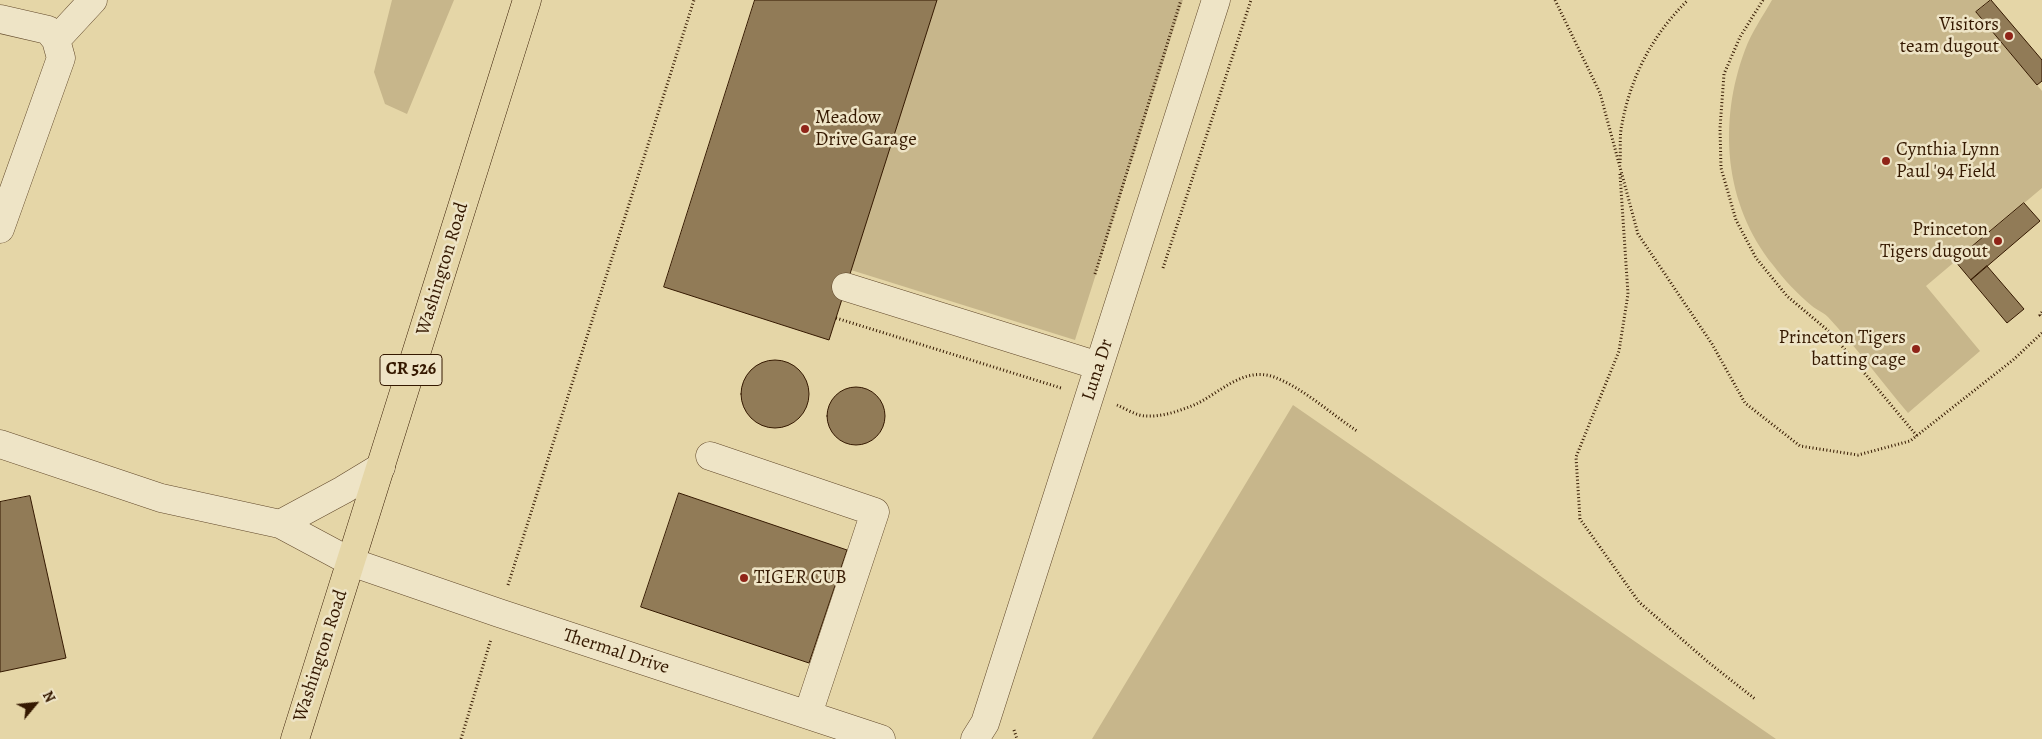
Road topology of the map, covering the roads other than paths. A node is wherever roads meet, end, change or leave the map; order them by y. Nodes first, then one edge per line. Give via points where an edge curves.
1 (93, 0) edge
2 (527, 0) edge
3 (1216, 0) edge
4 (0, 19) edge
5 (56, 40) junction
6 (0, 229) edge
7 (846, 287) dead end
8 (1099, 366) junction
9 (0, 444) edge
10 (710, 456) dead end
11 (381, 467) junction
12 (280, 524) junction
13 (351, 562) junction
14 (808, 714) junction
15 (295, 739) edge
16 (881, 739) edge
17 (975, 739) edge

1 - 5 street
2 - 11 main road, Washington Road / CR 526
3 - 8 street, Luna Dr
4 - 5 street via 48,30
5 - 6 street via 61,58
7 - 8 street
8 - 17 street, Luna Dr via 985,723
9 - 12 street, Thermal Drive via 161,498
10 - 14 street via 875,512
11 - 12 street
11 - 13 main road, Washington Road / CR 526
12 - 13 street, Thermal Drive
13 - 14 street, Thermal Drive
13 - 15 main road, Washington Road / CR 526
14 - 16 street, Thermal Drive

